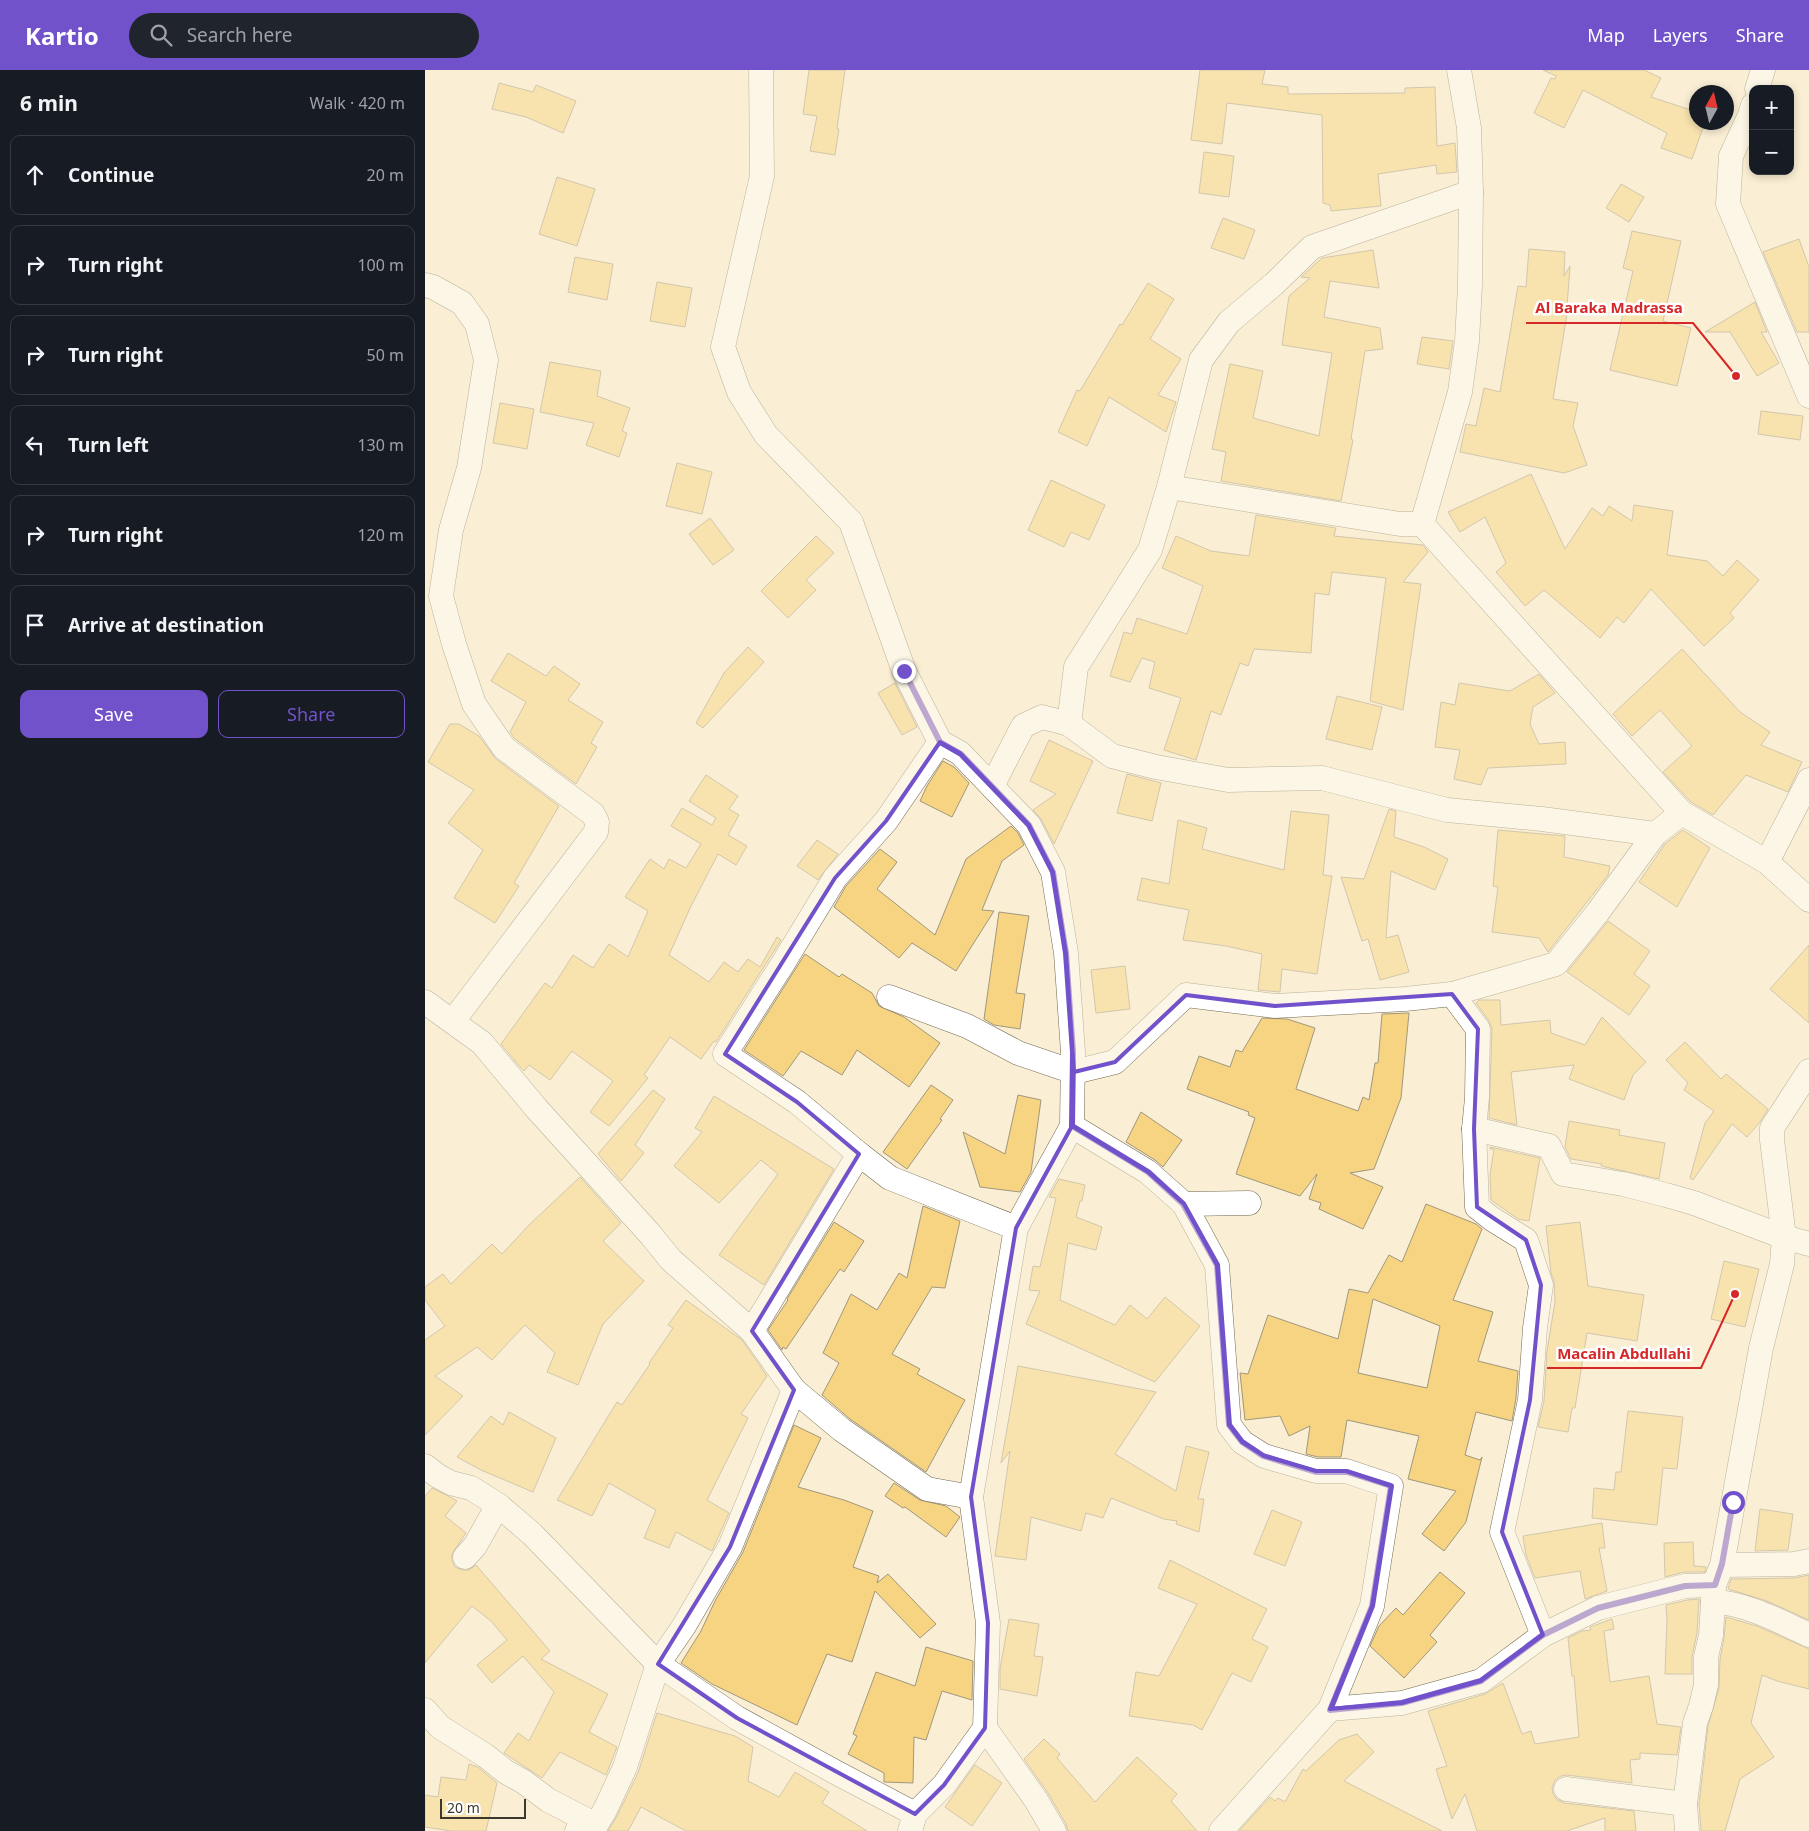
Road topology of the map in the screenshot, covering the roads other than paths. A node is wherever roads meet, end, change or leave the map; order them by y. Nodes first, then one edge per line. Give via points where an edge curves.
1 (761, 70) edge
2 (1459, 70) edge
3 (1763, 70) edge
4 (1758, 85) edge
5 (1749, 117) edge
6 (1471, 192) junction
7 (425, 285) edge
8 (1809, 396) edge
9 (1169, 487) junction
10 (1422, 524) junction
11 (1069, 724) junction
12 (940, 742) junction
13 (1809, 780) edge
14 (992, 786) junction
15 (1682, 813) junction
16 (1655, 834) junction
17 (1767, 862) junction
18 (1809, 900) edge
19 (1452, 994) junction
20 (889, 997) dead end
21 (425, 1002) edge
22 (453, 1021) junction
23 (1809, 1071) edge
24 (1074, 1072) junction
25 (1072, 1126) junction
26 (1474, 1129) junction
27 (859, 1154) junction
28 (1249, 1203) dead end
29 (1183, 1204) junction
30 (1016, 1228) junction
31 (1784, 1237) junction
32 (1809, 1244) edge
33 (752, 1331) junction
34 (794, 1390) junction
35 (425, 1466) edge
36 (971, 1497) junction
37 (498, 1505) junction
38 (465, 1557) dead end
39 (1809, 1561) edge
40 (1717, 1584) junction
41 (1543, 1635) junction
42 (1809, 1635) edge
43 (658, 1664) junction
44 (425, 1710) edge
45 (1330, 1710) junction
46 (985, 1728) junction
47 (1567, 1789) dead end
48 (1685, 1804) junction
49 (913, 1822) edge
50 (586, 1828) edge
51 (1054, 1831) edge
52 (1221, 1831) edge
53 (1687, 1831) edge

1 - 12 street via 762,176 723,347 739,392 766,435 851,522 904,671
2 - 6 street via 1469,128
3 - 4 street
5 - 8 street via 1731,156 1728,204
6 - 9 street via 1312,247 1229,322 1201,360
6 - 10 street via 1471,285 1461,383
7 - 22 street via 433,286 462,303 477,324 485,360 469,468 451,530 441,596 457,652 474,704 504,748 593,814 597,822 596,832
9 - 10 street via 1400,524
9 - 11 street via 1150,550 1075,668
10 - 15 street
11 - 14 street via 1042,718 1023,726
11 - 16 street via 1112,756 1156,767 1228,780 1322,778 1447,810
12 - 14 street via 961,754
12 - 27 street via 887,821 835,878 725,1054 797,1102
13 - 17 street
14 - 24 street via 1029,825 1053,872 1066,953
15 - 16 street
15 - 17 street
16 - 19 street via 1556,964
17 - 18 street
19 - 24 street via 1275,1006 1186,995 1115,1062
19 - 26 street via 1478,1029
20 - 24 street via 967,1026 1018,1053
21 - 22 street
22 - 33 street via 482,1043 671,1260
23 - 31 street via 1772,1128
24 - 25 street
25 - 29 street via 1148,1172
25 - 30 street
26 - 31 street via 1549,1146 1563,1174 1666,1195
26 - 41 street via 1477,1207 1526,1240 1541,1285 1530,1400 1502,1532
27 - 30 street via 890,1178
27 - 33 street
28 - 29 street
29 - 45 street via 1217,1265 1229,1425 1242,1442 1263,1456 1316,1472 1347,1472 1391,1486 1372,1606
30 - 36 street
31 - 32 street
31 - 40 street via 1782,1264 1761,1348
33 - 34 street
34 - 36 street via 842,1430 927,1489
34 - 43 street via 730,1547
35 - 37 street via 437,1476 471,1488
36 - 46 street via 988,1622
37 - 38 street via 475,1546
37 - 43 street via 532,1534
39 - 40 street
40 - 41 street via 1685,1586 1598,1608
40 - 42 street via 1727,1602
40 - 48 street via 1706,1657 1706,1684 1695,1723
41 - 45 street via 1481,1681 1402,1703
43 - 49 street via 737,1718 837,1774
43 - 50 street via 625,1767 605,1810
44 - 50 street via 440,1727 524,1782
45 - 52 street
46 - 49 street
46 - 51 street
47 - 48 street
48 - 53 street

